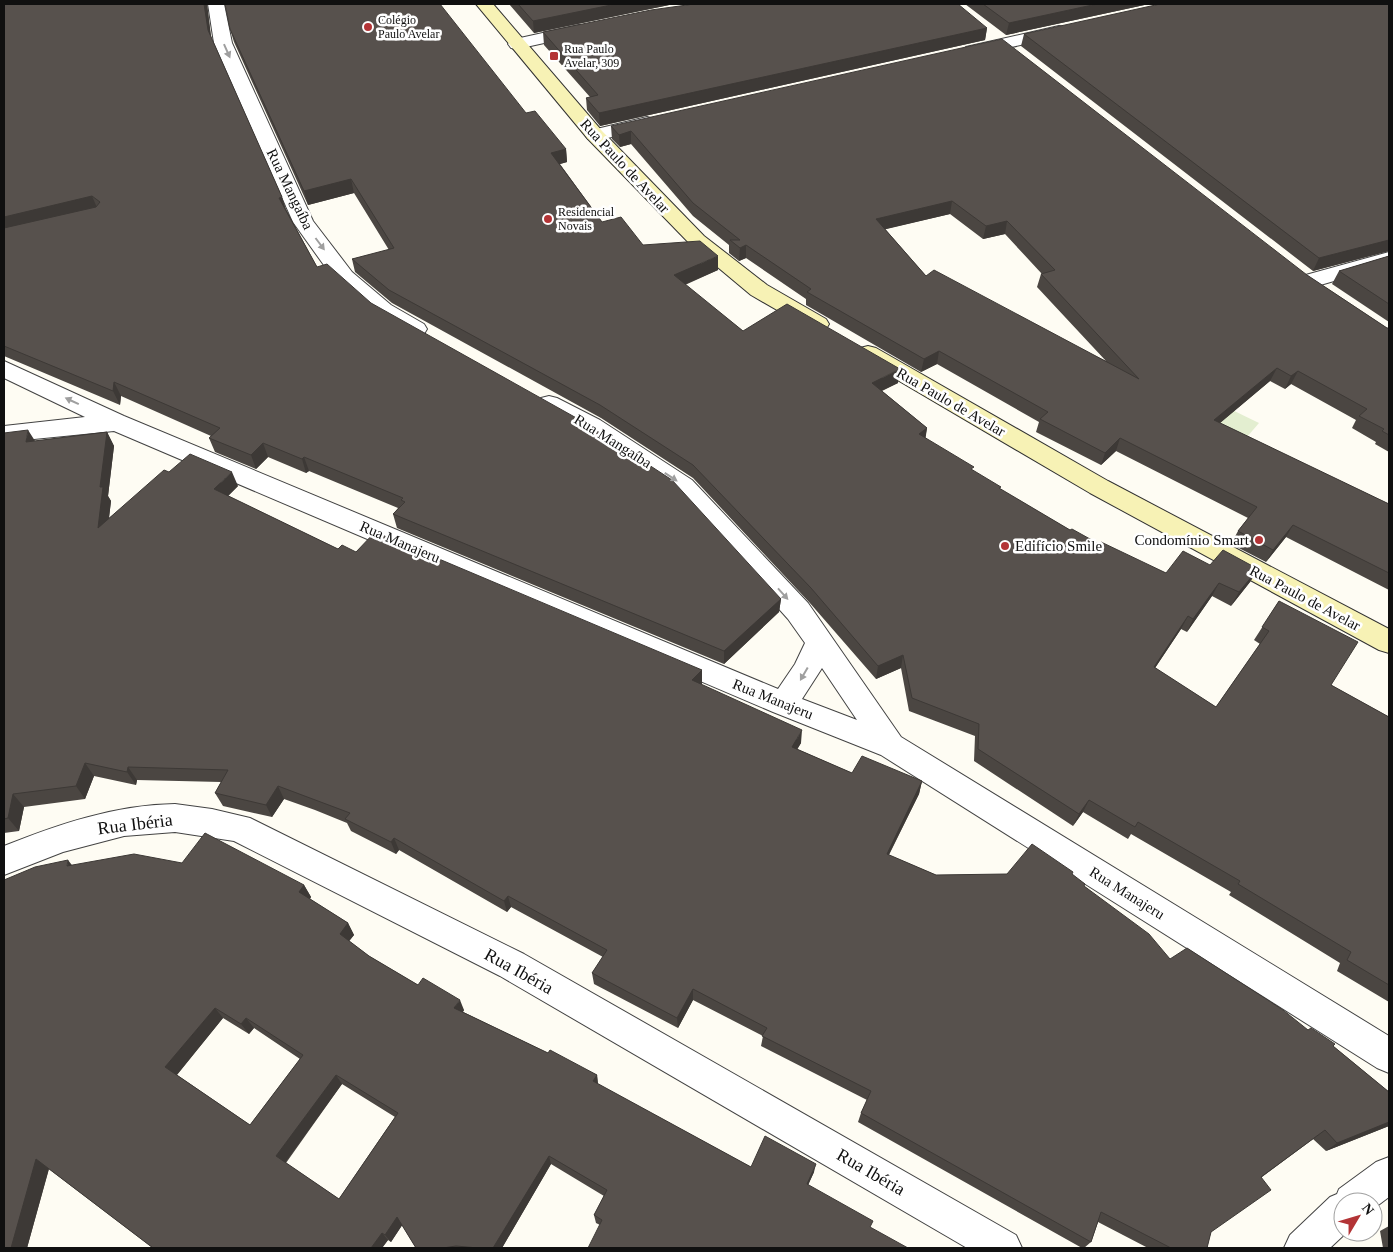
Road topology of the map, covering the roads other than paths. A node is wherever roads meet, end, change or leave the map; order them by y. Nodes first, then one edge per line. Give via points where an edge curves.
1 (216, 4) edge
2 (484, 4) edge
3 (600, 26) edge
4 (1077, 27) edge
5 (985, 29) edge
6 (517, 44) junction
7 (1005, 44) junction
8 (958, 54) edge
9 (1025, 59) edge
10 (662, 120) edge
11 (595, 135) junction
12 (1389, 258) edge
13 (1332, 296) edge
14 (434, 339) edge
15 (4, 369) edge
16 (526, 391) edge
17 (116, 422) junction
18 (4, 434) edge
19 (819, 642) junction
20 (1389, 642) edge
21 (784, 704) junction
22 (891, 746) junction
23 (4, 861) edge
24 (1389, 1056) edge
25 (1389, 1175) edge
26 (1366, 1192) edge
27 (1333, 1220) edge
28 (1002, 1248) edge
29 (1303, 1248) edge

1 -> 14 street, Rua Mangaíba via 223,44 302,222 344,277 383,310
2 - 6 street, Rua Paulo de Avelar
3 - 6 street
4 - 7 street
5 - 7 street
6 - 11 street, Rua Paulo de Avelar
7 - 8 street
7 - 9 street
10 - 11 street
11 - 20 street, Rua Paulo de Avelar via 697,240 758,290 1099,488
12 - 13 street via 1303,275
17 -> 15 street, Rua Manajeru
16 -> 19 street, Rua Mangaíba via 592,426 683,486 798,610
17 - 18 street, Rua Manajeru
17 - 21 street, Rua Manajeru
19 -> 21 street via 807,670
19 - 22 street, Rua Mangaíba
21 - 22 street, Rua Manajeru
22 - 24 street, Rua Manajeru
23 - 28 street, Rua Ibéria via 66,836 117,823 167,818 239,828 512,965
25 - 26 street
27 - 29 street

